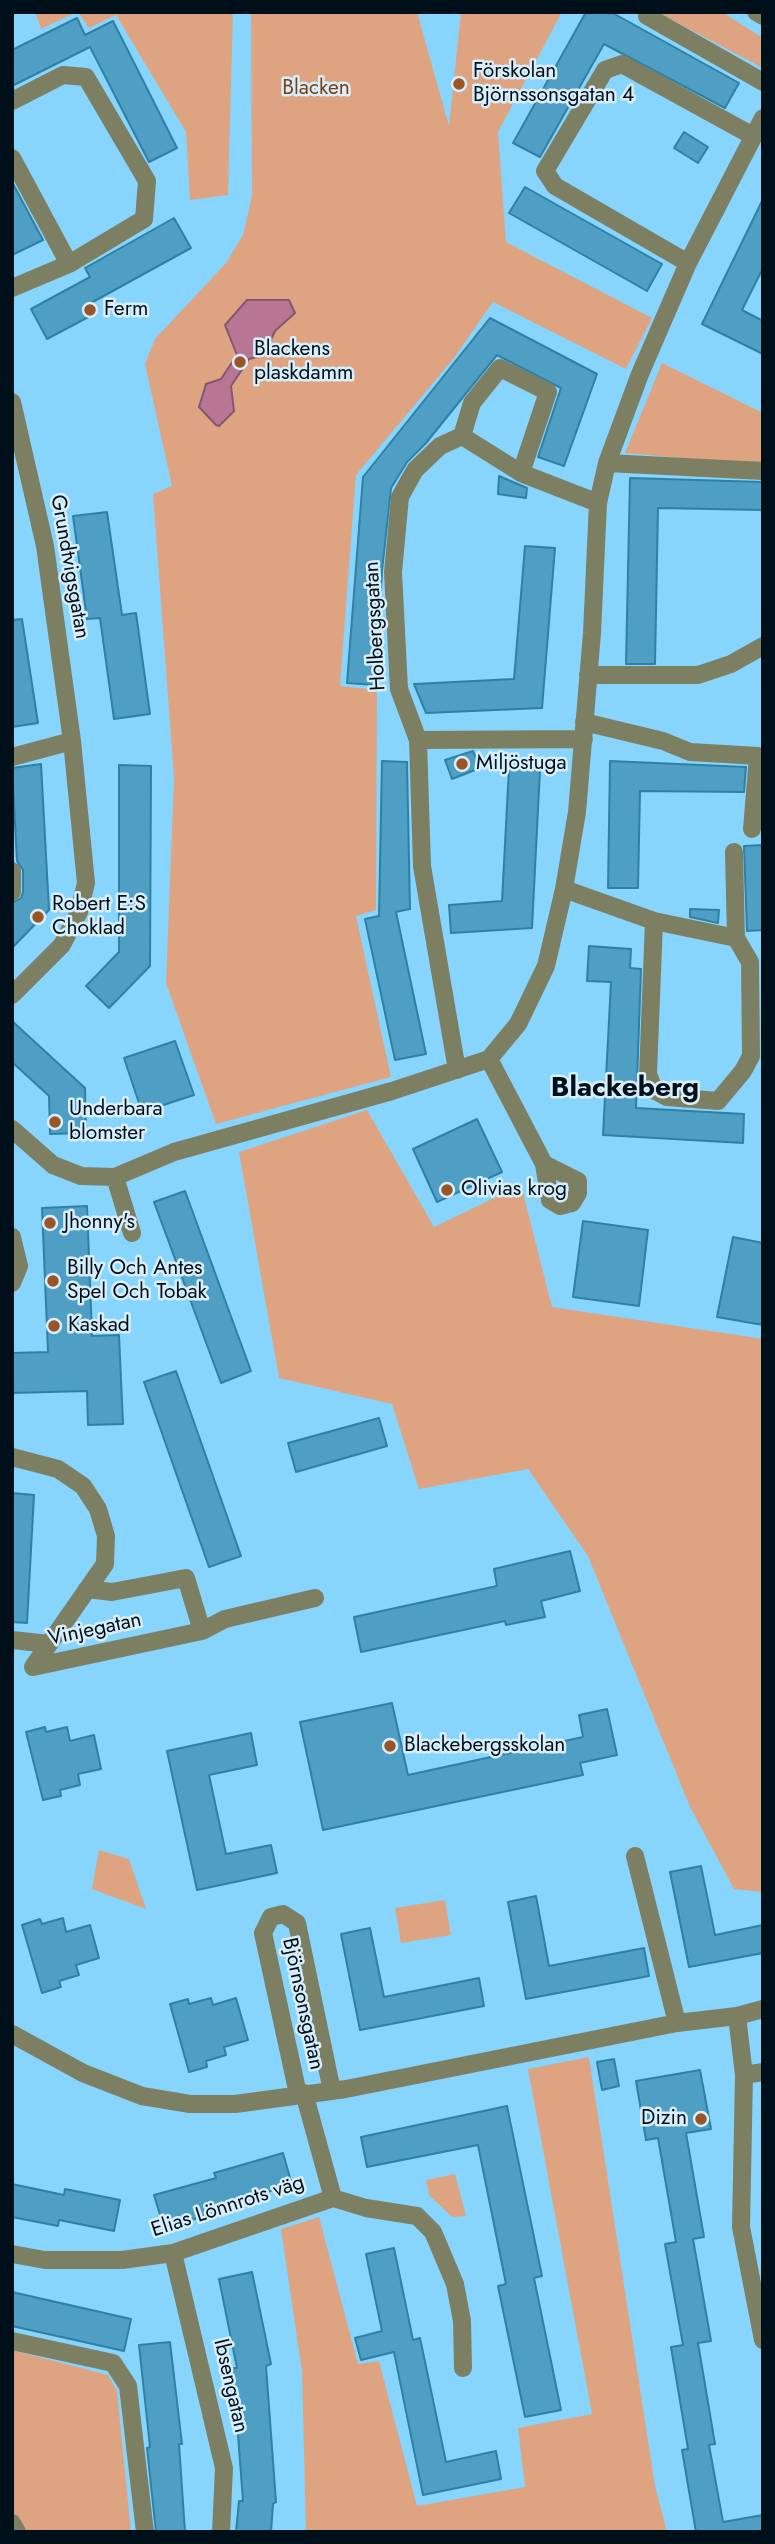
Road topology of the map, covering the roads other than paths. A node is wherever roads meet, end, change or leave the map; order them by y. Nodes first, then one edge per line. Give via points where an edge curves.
1 (756, 12) edge
2 (647, 16) dead end
3 (763, 16) edge
4 (763, 82) edge
5 (12, 101) edge
6 (763, 118) edge
7 (752, 136) junction
8 (12, 158) edge
9 (688, 263) junction
10 (69, 264) junction
11 (12, 288) edge
12 (12, 402) edge
13 (462, 436) junction
14 (607, 463) junction
15 (763, 471) edge
16 (521, 473) junction
17 (598, 503) junction
18 (763, 646) edge
19 (588, 675) junction
20 (584, 731) junction
21 (418, 740) junction
22 (72, 741) junction
23 (12, 757) edge
24 (752, 829) dead end
25 (734, 852) dead end
26 (12, 871) edge
27 (564, 889) junction
28 (12, 892) edge
29 (654, 921) junction
30 (736, 938) junction
31 (12, 995) edge
32 (489, 1059) junction
33 (457, 1070) junction
34 (12, 1129) edge
35 (544, 1164) dead end
36 (115, 1177) junction
37 (132, 1233) dead end
38 (12, 1237) edge
39 (12, 1283) edge
40 (12, 1457) edge
41 (87, 1589) junction
42 (315, 1598) dead end
43 (202, 1631) junction
44 (12, 1640) edge
45 (49, 1644) junction
46 (635, 1856) dead end
47 (763, 2009) edge
48 (737, 2016) junction
49 (677, 2023) junction
50 (12, 2034) edge
51 (763, 2073) edge
52 (744, 2075) junction
53 (332, 2091) junction
54 (301, 2093) junction
55 (332, 2198) junction
56 (173, 2253) junction
57 (12, 2254) edge
58 (763, 2340) edge
59 (12, 2341) edge
60 (463, 2368) dead end
61 (12, 2524) edge
62 (17, 2532) edge
63 (145, 2532) edge
64 (221, 2532) edge

1 - 3 street
2 - 4 street
5 - 10 street via 62,75 86,78 147,181 144,219
6 - 7 street
7 - 9 street
7 - 9 street via 622,64 605,70 545,171 555,187
8 - 10 street
9 - 14 street
10 - 11 street
12 - 22 street, Grundtvigsgatan via 45,546
13 - 16 street
13 - 16 street via 472,403 500,368 548,391
13 - 21 street, Holbergsgatan via 440,446 415,470 400,497 393,572 399,689
14 - 15 street
14 - 17 street
16 - 17 street
17 - 19 street
18 - 19 street via 698,675
19 - 20 street
20 - 21 street
20 - 24 street via 663,741 690,752 758,756
20 - 27 street
21 - 33 street, Holbergsgatan via 422,866
22 - 23 street
22 - 31 street, Grundtvigsgatan via 86,883 79,912 62,945
25 - 30 street
26 - 28 street
27 - 29 street
27 - 32 street via 546,966 518,1024
29 - 30 street
29 - 30 street via 648,1074 654,1090 667,1097 718,1101 751,1056 750,962
32 - 33 street
32 - 35 street
33 - 36 street via 174,1152
34 - 36 street via 53,1165 81,1175
36 - 37 street
38 - 39 street via 19,1266
40 - 41 street, Vinjegatan via 58,1468 83,1486 98,1509 106,1536 105,1564
41 - 43 street via 112,1592 186,1578
41 - 45 street, Vinjegatan
42 - 43 street via 225,1619
43 - 45 street, Vinjegatan via 33,1667
44 - 45 street
46 - 49 street
47 - 48 street, Björnsonsgatan
48 - 49 street, Björnsonsgatan
48 - 52 street
49 - 53 street, Björnsonsgatan
50 - 54 street, Björnsonsgatan via 83,2073 142,2096 190,2104 235,2104
51 - 52 street
52 - 58 street via 741,2227
53 - 54 street, Björnsonsgatan
53 - 54 street, Björnsonsgatan via 297,1923 283,1914 271,1917 263,1933
54 - 55 street, Elias Lönnrots väg
55 - 56 street, Elias Lönnrots väg
55 - 60 street, Elias Lönnrots väg via 417,2216 433,2232 455,2284 462,2320
56 - 57 street, Elias Lönnrots väg via 122,2260 45,2260
56 - 64 street, Ibsengatan via 224,2468
59 - 63 street via 113,2363 128,2386
61 - 62 street

